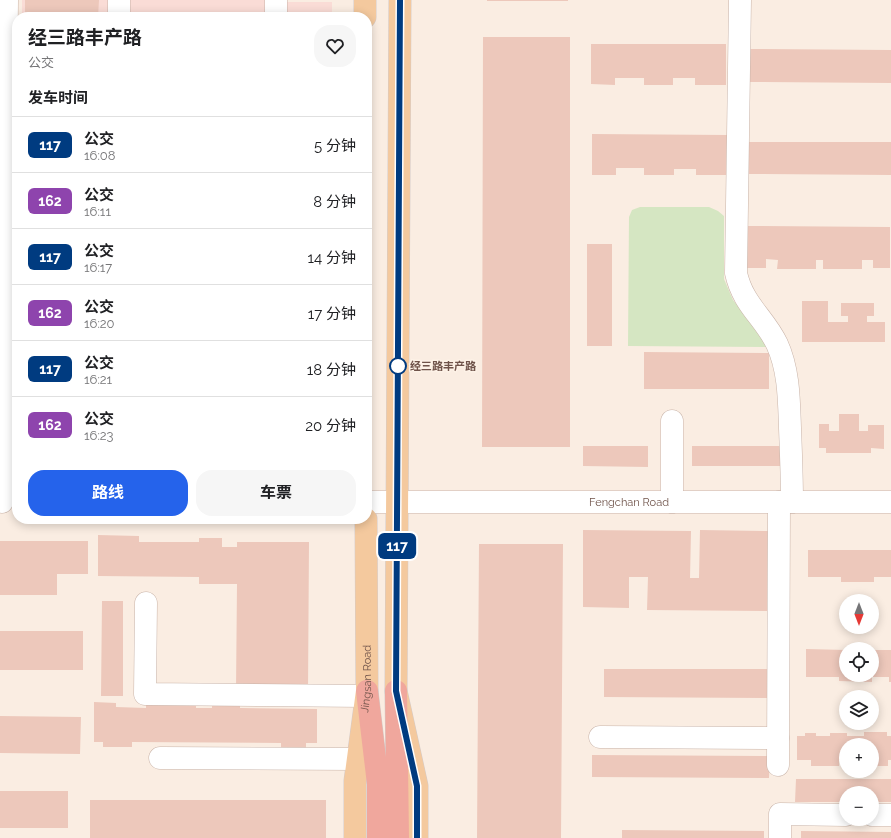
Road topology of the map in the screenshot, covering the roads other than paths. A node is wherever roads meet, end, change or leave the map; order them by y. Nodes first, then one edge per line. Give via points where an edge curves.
1 (7, 0) edge
2 (119, 0) edge
3 (276, 0) edge
4 (365, 0) edge
5 (400, 0) edge
6 (740, 0) edge
7 (119, 12) edge
8 (276, 12) edge
9 (365, 12) edge
10 (3, 58) edge
11 (3, 172) edge
12 (2, 280) edge
13 (672, 421) dead end
14 (6, 502) edge
15 (372, 502) edge
16 (397, 502) junction
17 (672, 502) junction
18 (786, 502) junction
19 (891, 502) edge
20 (366, 524) edge
21 (146, 603) dead end
22 (396, 691) junction
23 (367, 693) junction
24 (600, 737) dead end
25 (778, 738) junction
26 (160, 758) dead end
27 (358, 759) junction
28 (778, 766) dead end
29 (839, 815) edge
30 (879, 815) edge
31 (891, 815) edge
32 (355, 838) edge
33 (378, 838) edge
34 (398, 838) edge
35 (417, 838) edge
36 (780, 838) edge

1 - 10 street
2 - 7 street
3 - 8 street
4 - 9 main road
5 - 16 main road
6 - 18 street via 736,273 738,284 748,304 769,330 777,345 786,373 789,392
10 - 11 street
11 - 12 street
12 - 14 street
13 - 17 street
15 - 16 street, Fengchan Road
16 - 17 street, Fengchan Road
16 - 22 main road
17 - 18 street, Fengchan Road
18 - 19 street, Fengchan Road
18 - 25 street
20 - 23 main road, Jingsan Road
21 - 23 street via 145,694
22 - 34 highway
22 - 35 main road via 417,786
23 - 27 main road, Jingsan Road
23 - 33 highway via 378,784
24 - 25 street
25 - 28 street
26 - 27 street
27 - 32 main road, Jingsan Road via 355,781
29 - 36 street via 780,814
30 - 31 street

